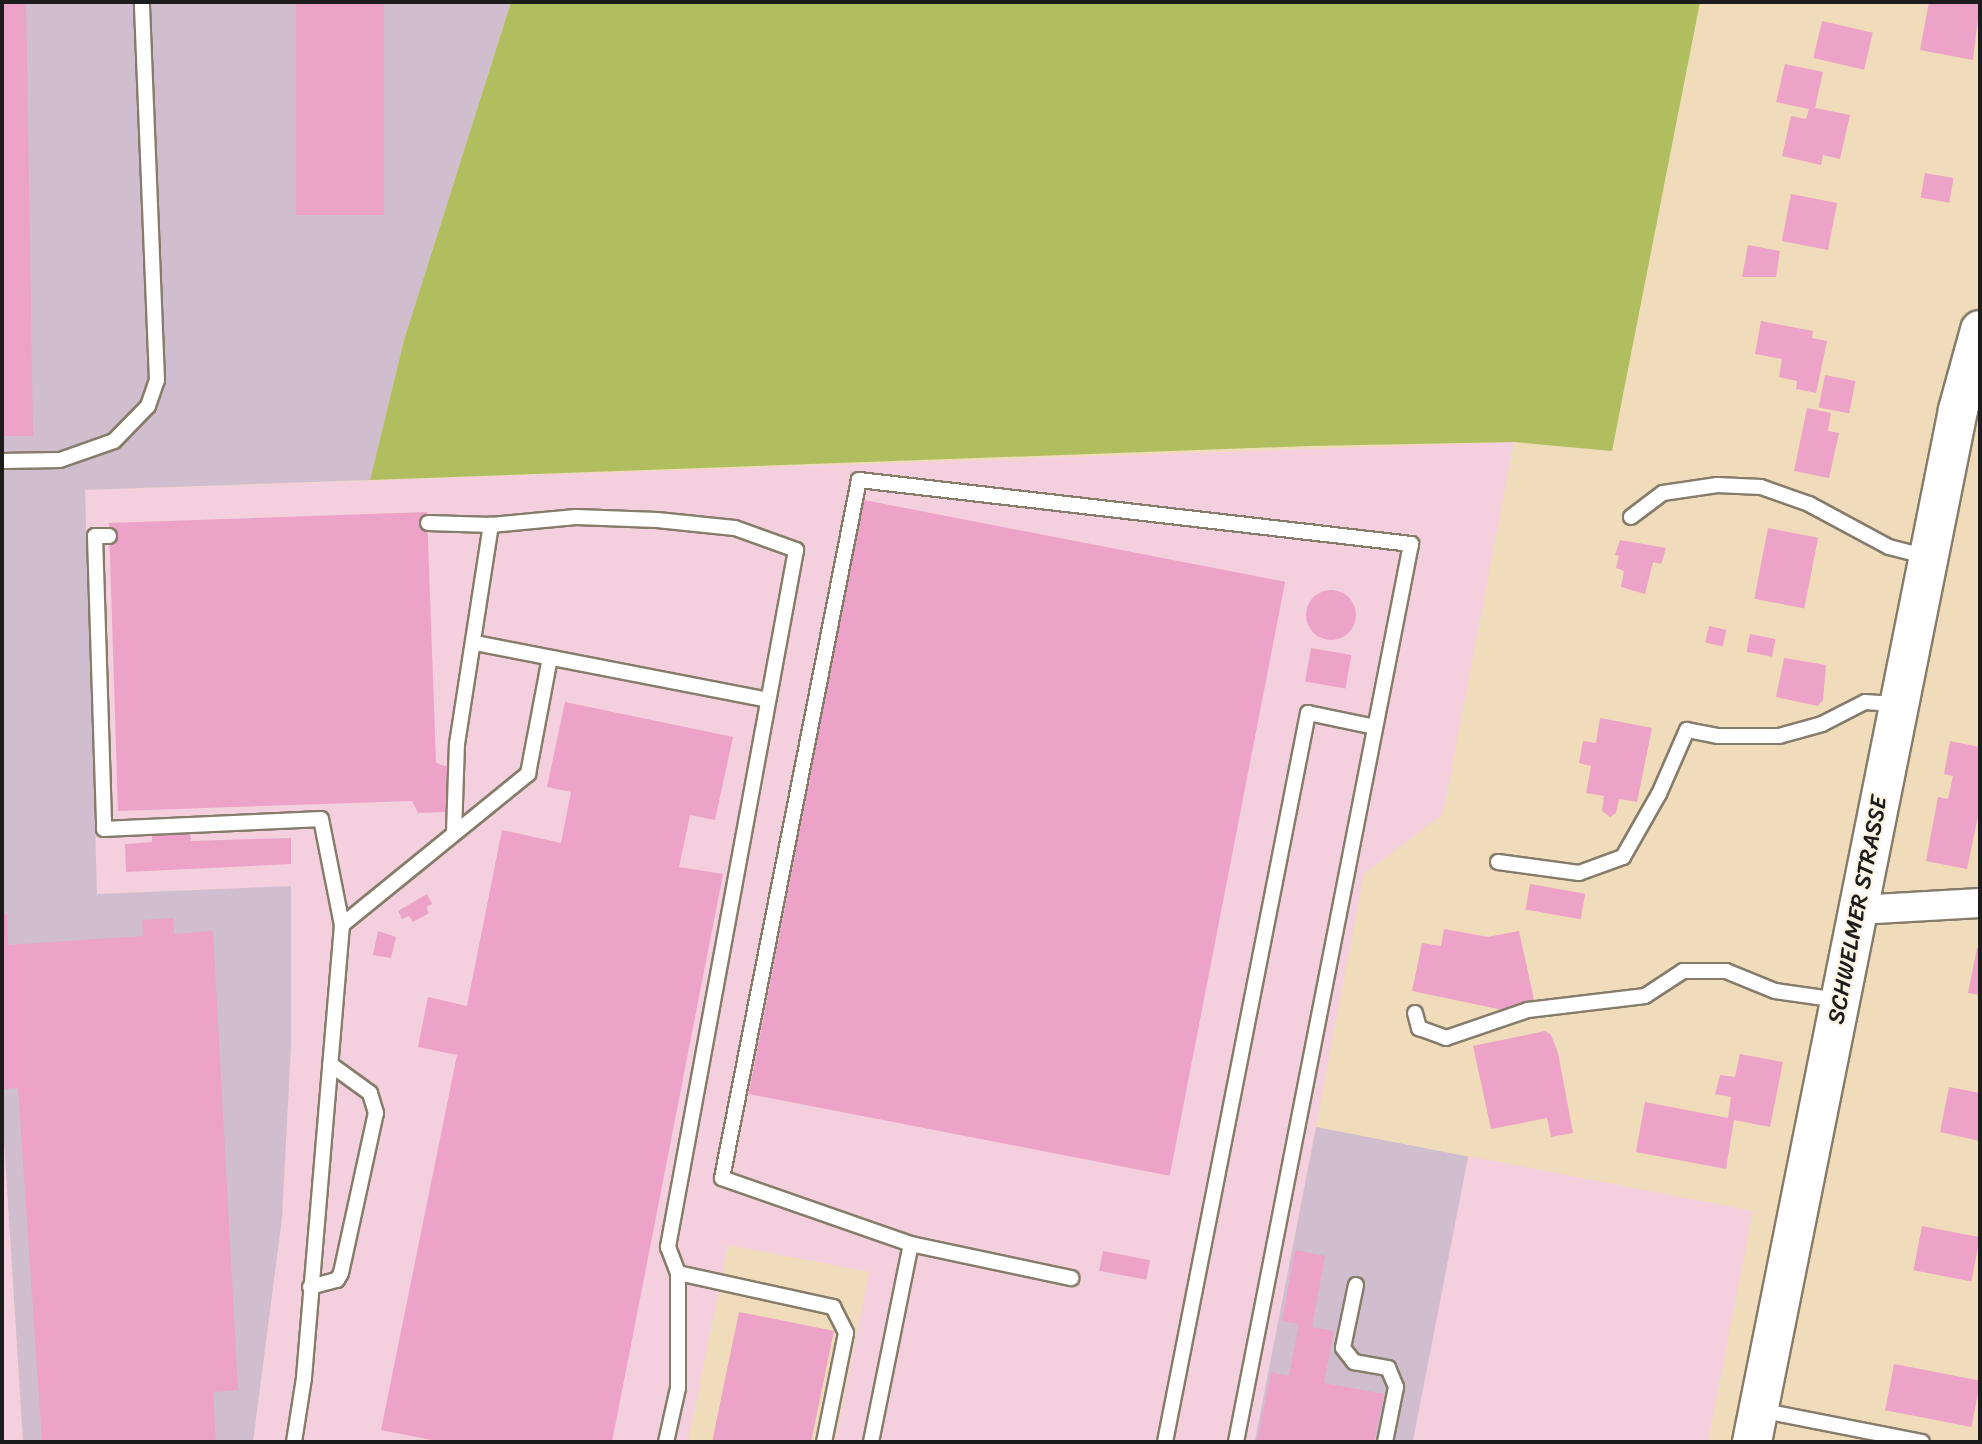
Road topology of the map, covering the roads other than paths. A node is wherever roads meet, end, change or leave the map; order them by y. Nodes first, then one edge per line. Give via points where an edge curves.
1 (142, 2) edge
2 (1980, 330) edge
3 (1975, 372) edge
4 (2, 461) edge
5 (1631, 517) dead end
6 (428, 523) dead end
7 (491, 525) junction
8 (109, 536) dead end
9 (1929, 557) junction
10 (475, 643) junction
11 (550, 658) junction
12 (768, 700) junction
13 (1899, 705) junction
14 (1375, 727) junction
15 (453, 833) junction
16 (1498, 862) dead end
17 (1980, 903) edge
18 (1858, 910) junction
19 (342, 925) junction
20 (1840, 1000) junction
21 (1415, 1013) dead end
22 (330, 1064) junction
23 (911, 1244) junction
24 (678, 1273) junction
25 (1071, 1278) dead end
26 (1356, 1285) dead end
27 (310, 1287) junction
28 (1755, 1426) edge
29 (294, 1442) edge
30 (666, 1442) edge
31 (824, 1442) edge
32 (871, 1442) edge
33 (1165, 1442) edge
34 (1236, 1442) edge
35 (1385, 1442) edge
36 (1922, 1442) edge

1 - 4 lane via 157,380 148,406 114,441 60,460
2 - 3 main road, SCHWELMER STRASSE
3 - 9 main road, SCHWELMER STRASSE via 1958,410
5 - 9 lane via 1663,493 1717,485 1761,487 1809,504 1889,547
6 - 7 lane
7 - 10 lane
7 - 12 lane via 576,517 657,520 735,528 796,550
8 - 19 lane via 95,536 104,829 321,819
9 - 13 main road, SCHWELMER STRASSE
10 - 11 lane
10 - 15 lane via 457,744
11 - 12 lane
11 - 15 lane via 528,774
12 - 24 lane via 668,1247
13 - 16 lane via 1865,702 1822,724 1780,736 1718,736 1686,730 1659,794 1623,857 1579,873
13 - 18 main road, SCHWELMER STRASSE
14 - 23 lane via 1411,544 859,480 722,1178
14 - 33 lane via 1308,713
14 - 34 lane
15 - 19 lane
17 - 18 street
18 - 20 main road, SCHWELMER STRASSE
19 - 22 lane
20 - 21 lane via 1775,991 1726,971 1683,971 1646,996 1528,1010 1446,1038 1419,1028
20 - 28 main road, SCHWELMER STRASSE
22 - 27 lane
22 - 27 lane via 370,1093 376,1114 341,1273 337,1280
23 - 25 lane
23 - 32 lane
24 - 30 lane via 678,1388
24 - 31 lane via 833,1307 846,1333
26 - 35 lane via 1343,1348 1354,1362 1388,1368 1396,1387
27 - 29 lane
28 - 36 lane, SCHWELMER STRASSE

